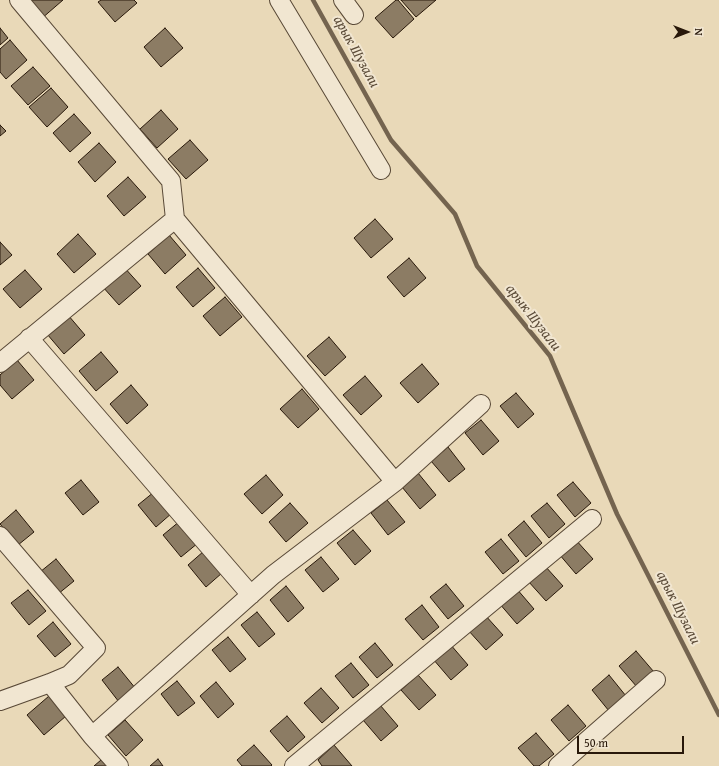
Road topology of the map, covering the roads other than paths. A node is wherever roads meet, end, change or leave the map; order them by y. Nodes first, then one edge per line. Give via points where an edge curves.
1 (19, 0) edge
2 (279, 0) edge
3 (344, 0) edge
4 (354, 15) dead end
5 (381, 170) dead end
6 (175, 219) junction
7 (29, 338) junction
8 (3, 354) edge
9 (481, 404) dead end
10 (395, 482) junction
11 (592, 519) dead end
12 (0, 536) edge
13 (251, 595) junction
14 (656, 680) dead end
15 (50, 683) junction
16 (0, 700) edge
17 (92, 736) junction
18 (119, 766) edge
19 (294, 766) edge
20 (558, 766) edge

1 - 6 street via 171,182
2 - 5 street
3 - 4 street
6 - 7 street
6 - 10 street
7 - 8 street
7 - 13 street
9 - 10 street
10 - 13 street via 273,575
11 - 19 street
12 - 15 street via 96,648 69,675
13 - 17 street
14 - 20 street
15 - 16 street
15 - 17 street
17 - 18 street

